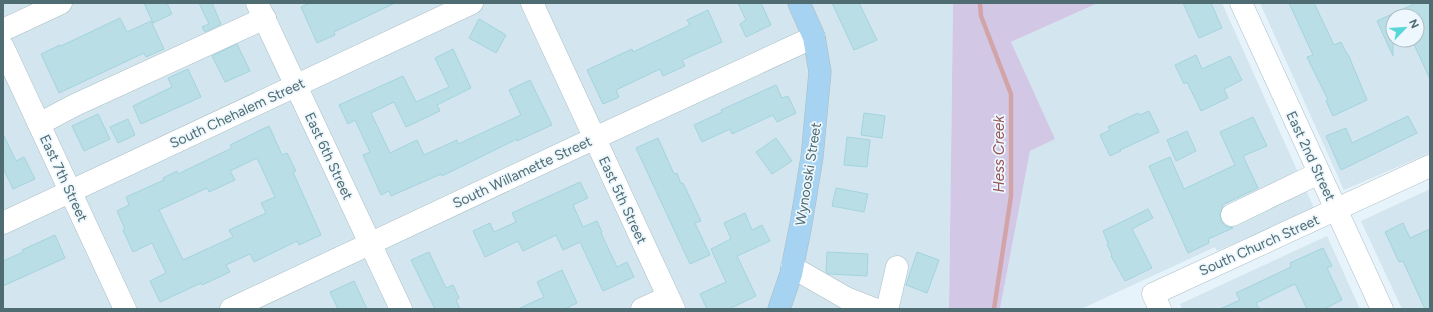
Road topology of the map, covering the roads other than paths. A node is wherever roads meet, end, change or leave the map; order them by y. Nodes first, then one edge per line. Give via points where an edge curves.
1 (61, 3) edge
2 (472, 3) edge
3 (532, 3) edge
4 (800, 3) edge
5 (1241, 3) edge
6 (261, 10) edge
7 (3, 30) edge
8 (814, 37) junction
9 (3, 47) edge
10 (296, 85) junction
11 (39, 124) junction
12 (595, 138) junction
13 (1430, 166) edge
14 (1319, 173) junction
15 (71, 192) junction
16 (1336, 210) junction
17 (1232, 214) dead end
18 (3, 223) edge
19 (370, 243) junction
20 (792, 267) junction
21 (897, 267) dead end
22 (1156, 301) edge
23 (671, 303) edge
24 (253, 304) edge
25 (125, 309) edge
26 (231, 309) edge
27 (401, 309) edge
28 (642, 309) edge
29 (779, 309) edge
30 (874, 309) edge
31 (882, 309) edge
32 (1382, 309) edge

1 - 7 street
2 - 10 street, South Chehalem Street
3 - 12 street, East 5th Street
4 - 8 main road, Wynooski Street
5 - 14 street, East 2nd Street
6 - 10 street, East 6th Street
6 - 11 street
8 - 12 street, South Willamette Street
8 - 20 main road, Wynooski Street via 820,72 816,119 812,157
9 - 11 street, East 7th Street
10 - 15 street, South Chehalem Street
10 - 19 street, East 6th Street
11 - 15 street, East 7th Street
12 - 19 street, South Willamette Street
12 - 23 street, East 5th Street
13 - 16 street, South Church Street
14 - 16 street, East 2nd Street
14 - 17 street
15 - 18 street, South Chehalem Street
15 - 25 street, East 7th Street
16 - 22 street, South Church Street
16 - 32 street, East 2nd Street
19 - 24 street, South Willamette Street
19 - 27 street, East 6th Street
20 - 29 main road, Wynooski Street
20 - 30 street via 846,298
21 - 31 street via 888,306
23 - 28 street
24 - 26 street, South Willamette Street

